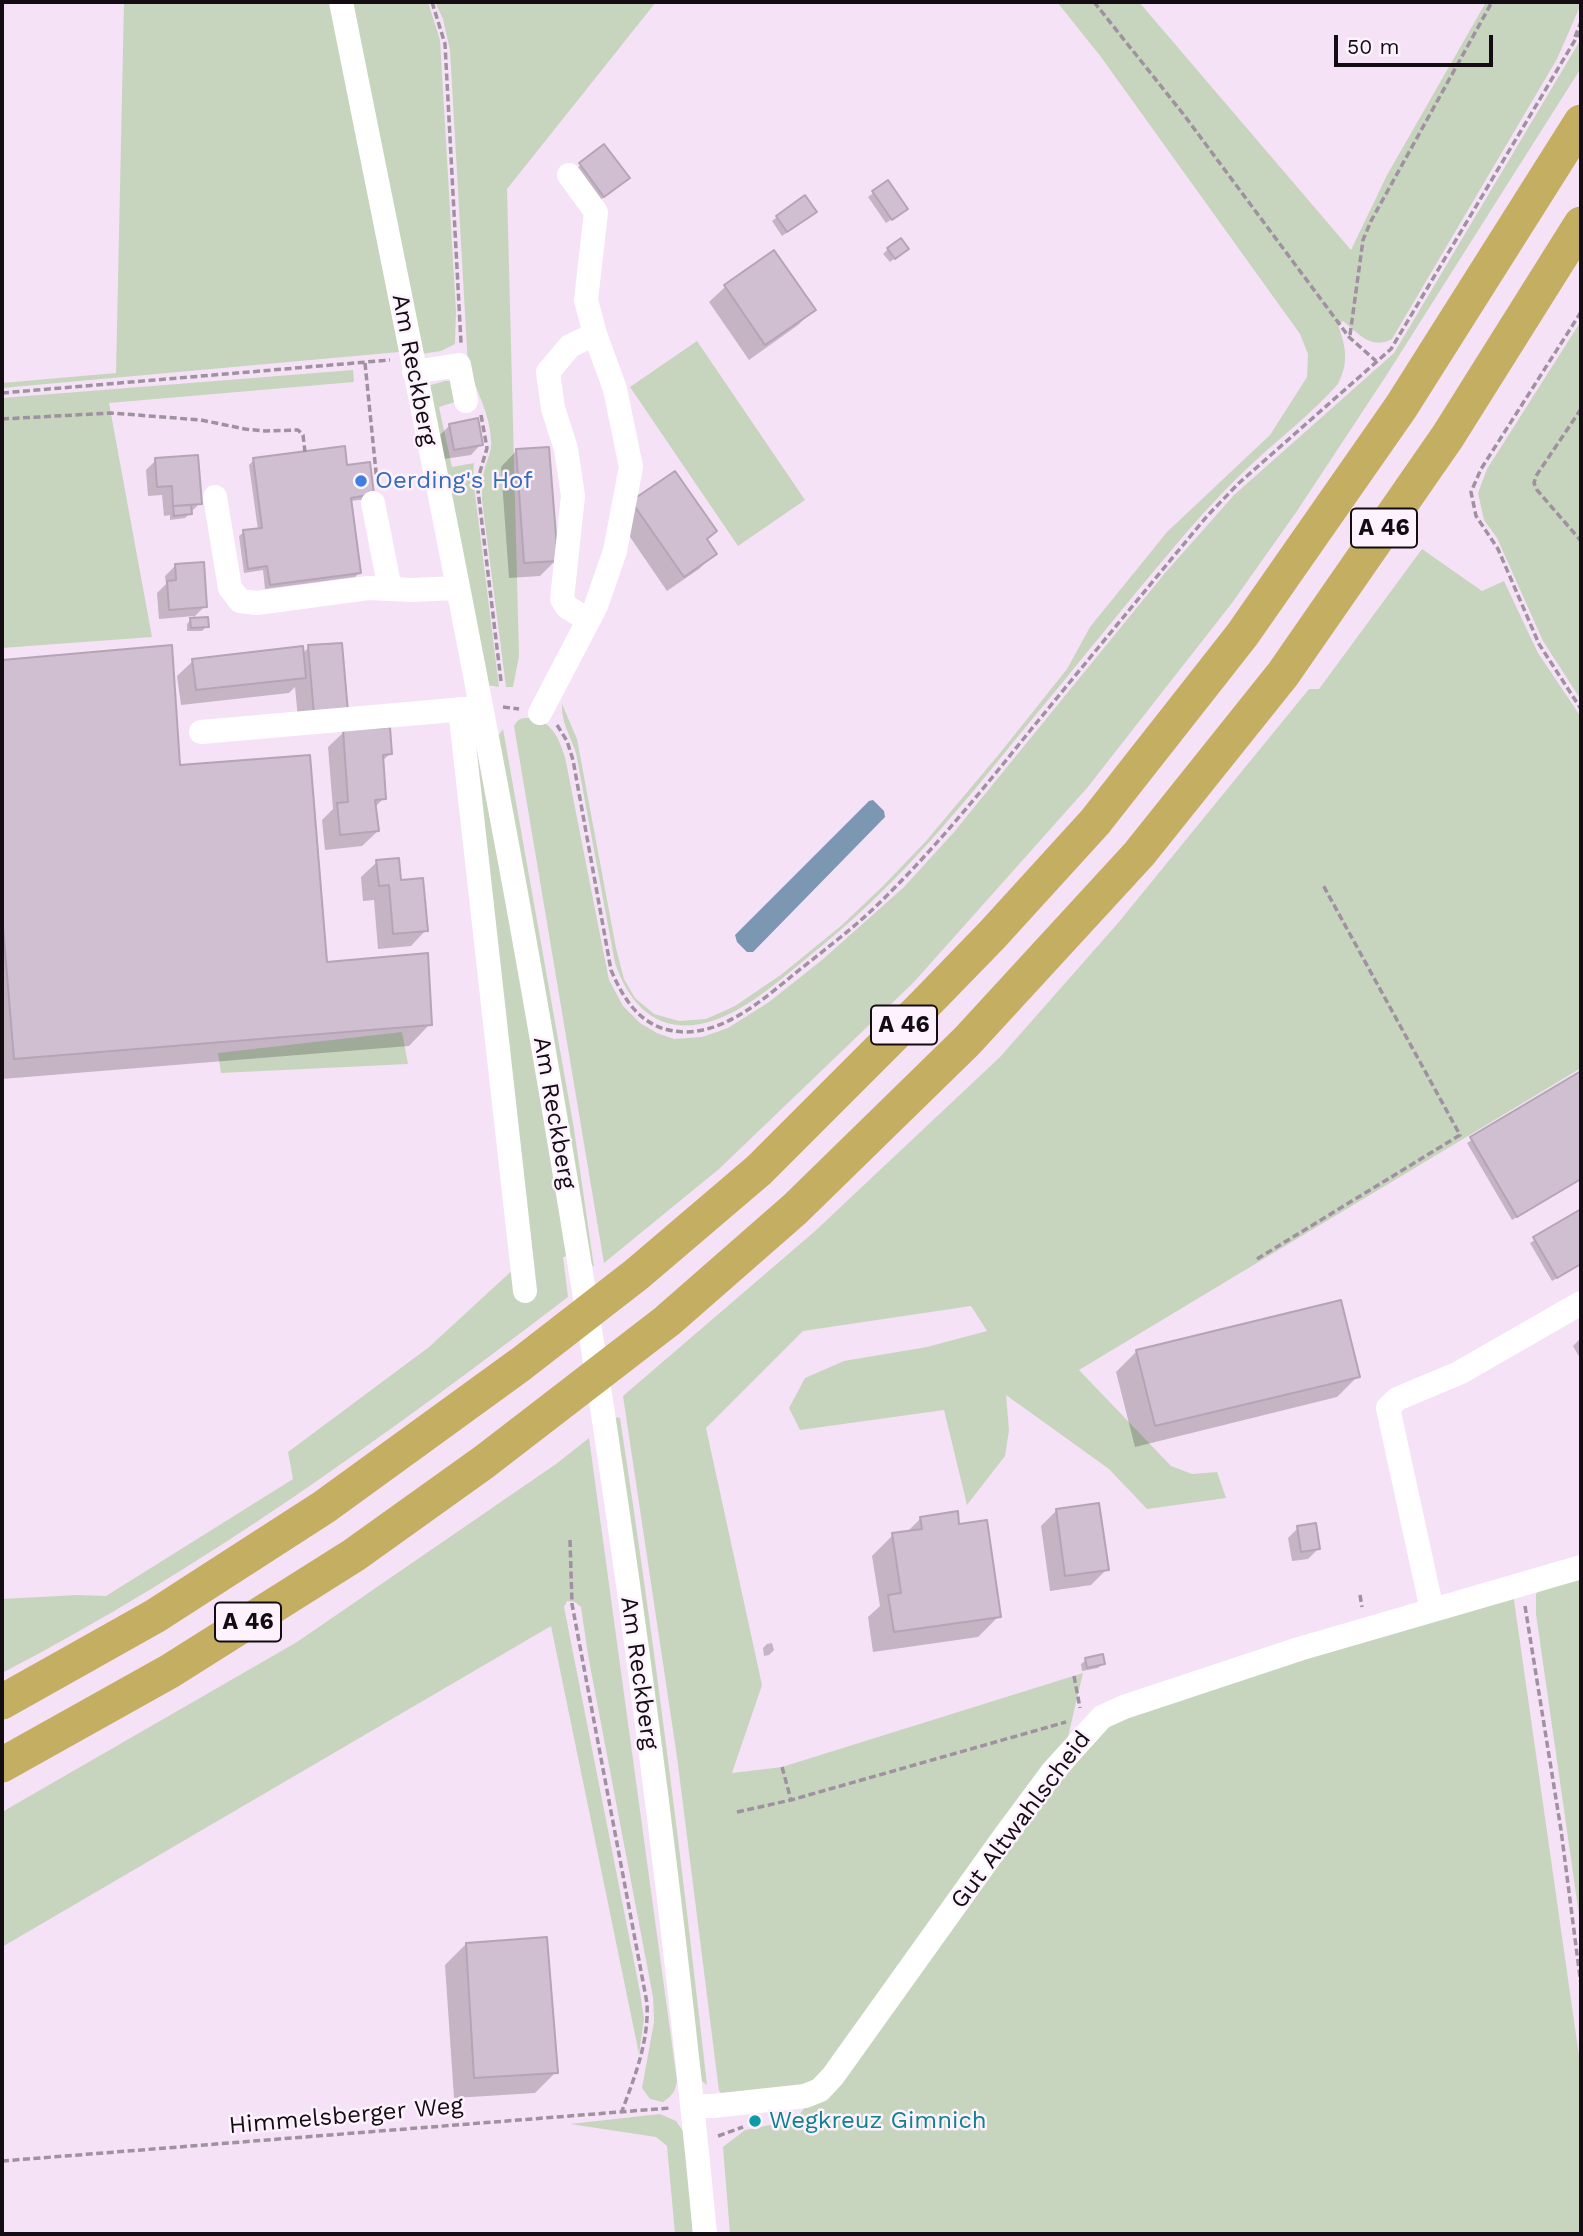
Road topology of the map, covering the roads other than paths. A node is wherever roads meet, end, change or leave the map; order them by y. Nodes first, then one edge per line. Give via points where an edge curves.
1 (341, 2) edge
2 (1581, 122) edge
3 (569, 175) dead end
4 (1581, 224) edge
5 (595, 334) junction
6 (413, 365) junction
7 (473, 404) road end
8 (215, 497) dead end
9 (373, 503) dead end
10 (457, 588) junction
11 (390, 589) junction
12 (588, 620) junction
13 (482, 708) junction
14 (540, 713) road end
15 (201, 732) dead end
16 (525, 1291) dead end
17 (1581, 1303) edge
18 (1581, 1567) edge
19 (1432, 1609) junction
20 (2, 1702) edge
21 (2, 1765) edge
22 (693, 2106) junction
23 (705, 2234) edge

1 - 6 street, Am Reckberg
2 - 20 highway, A 46 via 1401,407 1242,635 1095,822 925,1004 759,1170 637,1274 521,1364 313,1514 155,1616
3 - 5 street via 596,212 586,300
4 - 21 highway, A 46 via 1448,436 1283,674 1139,853 938,1069 794,1209 667,1321 484,1462 354,1555 194,1657
5 - 12 street via 615,389 631,467 615,551
5 - 12 street via 570,346 548,372 573,496 562,599
6 - 7 street via 459,365
6 - 10 street, Am Reckberg
8 - 11 street via 230,588 240,601
9 - 11 street
10 - 11 street
10 - 13 street, Am Reckberg
12 - 14 street
13 - 15 street
13 - 16 street
13 - 22 street, Am Reckberg via 582,1273 662,1839
17 - 19 street via 1459,1373 1396,1399 1388,1408
18 - 19 street, Gut Altwahlscheid
19 - 22 street, Gut Altwahlscheid via 1092,1717 820,2090 805,2096
22 - 23 street, Am Reckberg

